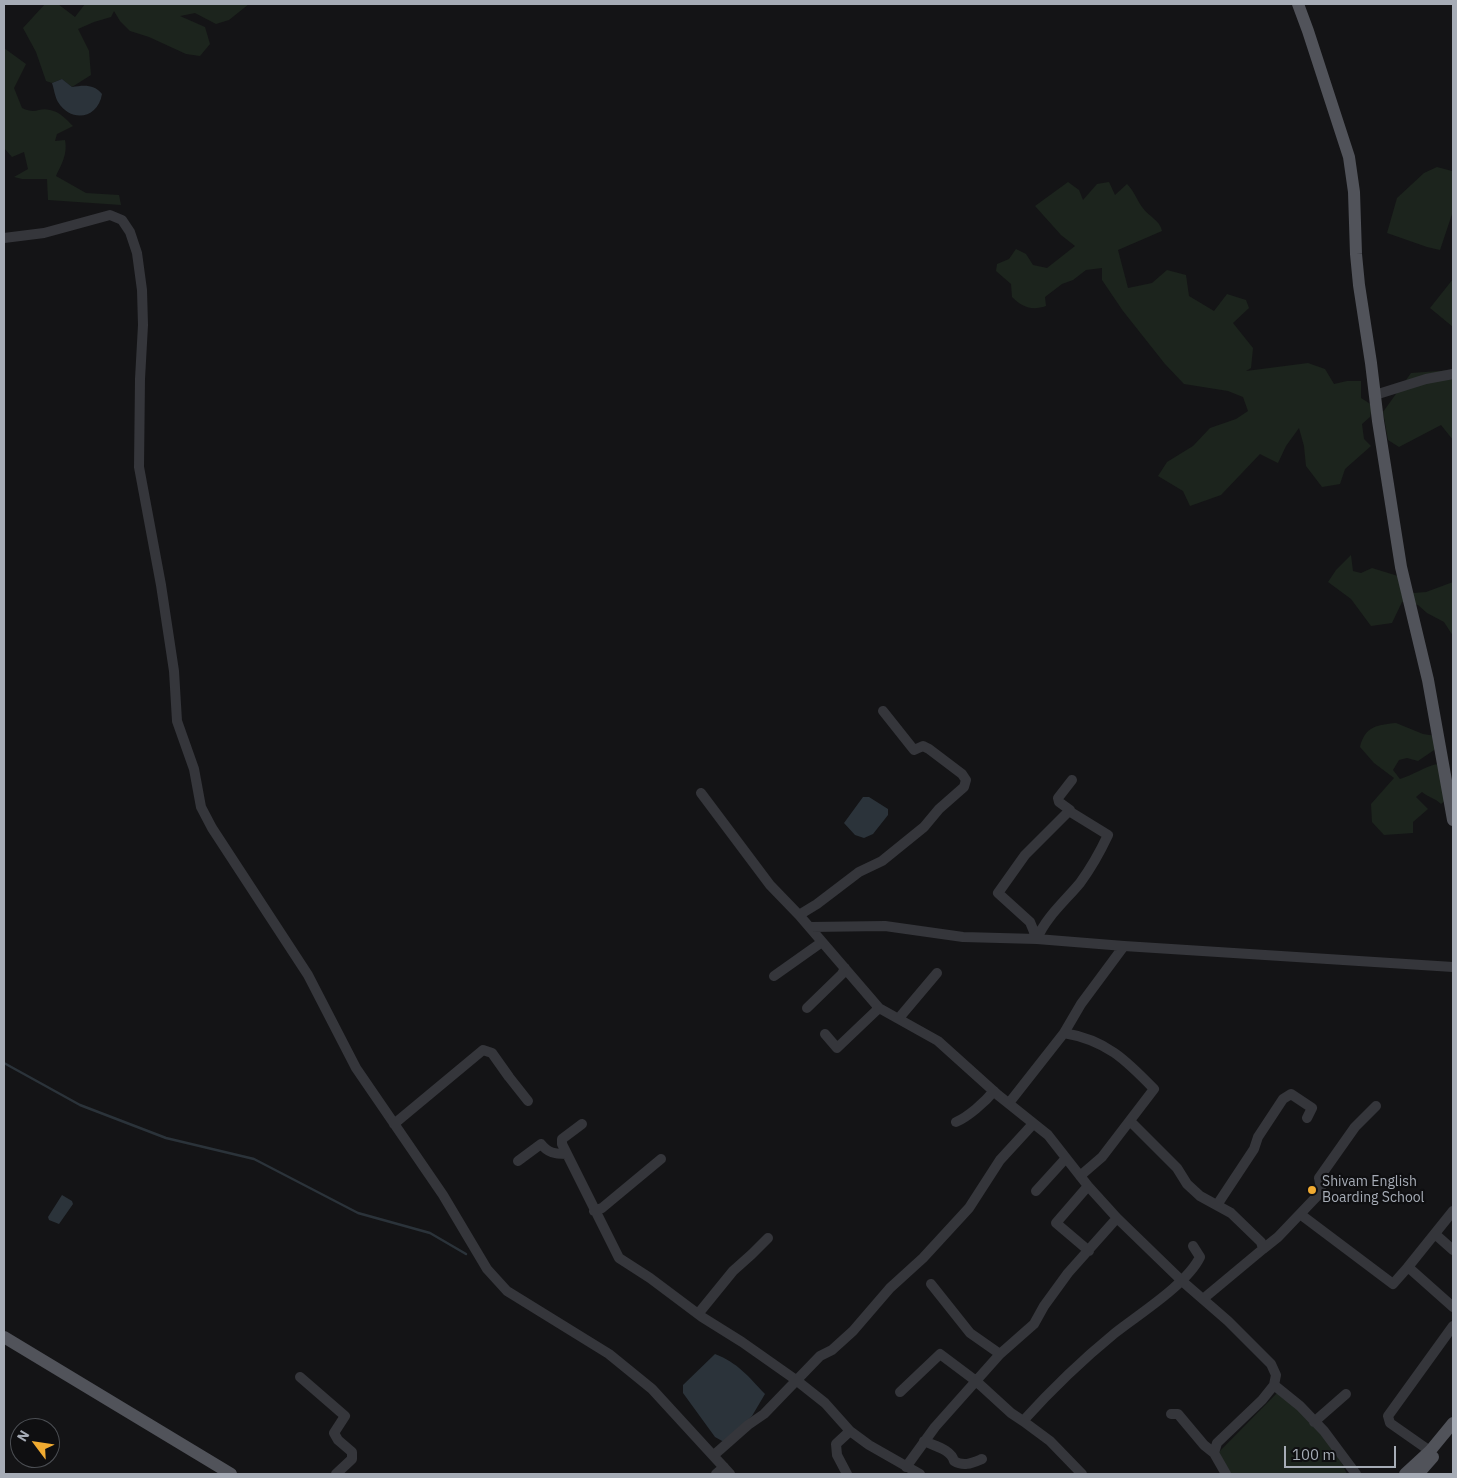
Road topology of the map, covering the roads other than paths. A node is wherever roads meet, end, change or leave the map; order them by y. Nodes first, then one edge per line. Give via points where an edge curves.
1 (1298, 4) edge
2 (4, 238) edge
3 (1453, 374) edge
4 (1375, 395) junction
5 (883, 711) dead end
6 (1072, 780) dead end
7 (701, 793) dead end
8 (1069, 811) junction
9 (1453, 820) edge
10 (799, 915) junction
11 (810, 927) junction
12 (1038, 939) junction
13 (822, 942) junction
14 (1124, 946) junction
15 (1453, 967) edge
16 (845, 968) junction
17 (937, 974) dead end
18 (774, 976) dead end
19 (807, 1008) dead end
20 (879, 1008) junction
21 (899, 1018) junction
22 (1064, 1033) junction
23 (825, 1034) dead end
24 (994, 1091) junction
25 (528, 1101) dead end
26 (1010, 1103) junction
27 (1376, 1106) dead end
28 (1307, 1118) dead end
29 (1130, 1121) junction
30 (956, 1122) dead end
31 (394, 1124) junction
32 (582, 1124) dead end
33 (1033, 1124) junction
34 (566, 1154) junction
35 (1066, 1158) junction
36 (661, 1159) dead end
37 (518, 1160) dead end
38 (1080, 1176) junction
39 (1088, 1186) junction
40 (1036, 1191) dead end
41 (1217, 1205) junction
42 (594, 1211) junction
43 (1453, 1212) edge
44 (1300, 1214) junction
45 (1116, 1218) junction
46 (1435, 1234) junction
47 (768, 1238) dead end
48 (1193, 1246) dead end
49 (1263, 1249) junction
50 (1453, 1250) edge
51 (1089, 1251) junction
52 (1408, 1267) junction
53 (1182, 1280) junction
54 (931, 1284) dead end
55 (1203, 1299) junction
56 (1453, 1307) edge
57 (698, 1314) junction
58 (1453, 1326) edge
59 (4, 1337) edge
60 (1000, 1354) junction
61 (300, 1377) dead end
62 (796, 1380) junction
63 (976, 1381) junction
64 (1274, 1385) junction
65 (900, 1392) dead end
66 (1346, 1394) dead end
67 (1171, 1414) dead end
68 (1023, 1421) junction
69 (1314, 1422) junction
70 (1453, 1423) edge
71 (850, 1431) junction
72 (1453, 1435) edge
73 (924, 1441) junction
74 (1430, 1451) junction
75 (1214, 1453) junction
76 (714, 1455) junction
77 (982, 1460) dead end
78 (906, 1467) junction
79 (724, 1472) edge
80 (231, 1474) edge
81 (336, 1474) edge
82 (847, 1474) edge
83 (920, 1474) edge
84 (1082, 1474) edge
85 (1226, 1474) edge
86 (1356, 1474) edge
87 (1405, 1474) edge
88 (1418, 1474) edge

1 - 4 main road via 1349,157 1358,277
2 - 31 street via 44,233 110,214 122,220 130,232 137,253 143,325 139,467 174,671 177,721 194,769 201,806 308,976 356,1068
3 - 4 street
4 - 9 main road via 1402,567 1432,698
5 - 10 street via 914,750 923,746 929,749 962,774 966,780 964,787 924,827 882,860 859,872
6 - 8 street via 1058,798
7 - 10 street via 770,885
8 - 12 street via 1025,855 998,893 1030,922
8 - 12 street via 1108,835 1093,864 1042,927
10 - 11 street
11 - 12 street via 885,926 963,936
11 - 13 street
12 - 14 street
13 - 16 street
13 - 18 street
14 - 15 street
14 - 22 street
16 - 19 street
16 - 20 street
17 - 21 street
20 - 21 street
20 - 23 street via 837,1048
21 - 24 street via 938,1040
22 - 26 street
22 - 29 street via 1112,1050 1154,1089
24 - 26 street
24 - 30 street via 966,1118
25 - 31 street via 492,1052 484,1050
26 - 33 street
27 - 44 street via 1355,1126 1319,1178 1320,1193
28 - 41 street via 1312,1108 1291,1094 1283,1099
29 - 38 street via 1102,1157
29 - 41 street via 1177,1168 1187,1184
31 - 76 street via 488,1269 507,1291 608,1354 652,1389
32 - 34 street via 562,1139
33 - 35 street via 1048,1135
33 - 62 street via 1000,1160 969,1208 948,1231 890,1288 853,1331 820,1356
34 - 37 street via 555,1154 541,1144
34 - 42 street
35 - 38 street
35 - 40 street
36 - 42 street via 602,1208
38 - 39 street
39 - 45 street
39 - 51 street via 1056,1223
41 - 49 street via 1243,1223 1261,1242
42 - 57 street via 619,1258
43 - 46 street
44 - 49 street
44 - 52 street via 1393,1284
45 - 51 street
45 - 53 street
46 - 50 street
46 - 52 street
47 - 57 street via 733,1271
48 - 53 street via 1200,1257
49 - 55 street
51 - 60 street via 1068,1273 1034,1324
52 - 56 street
53 - 55 street
53 - 68 street via 1069,1372
54 - 60 street via 970,1333
55 - 64 street via 1271,1364 1276,1375
57 - 62 street
58 - 74 street via 1388,1416 1390,1423
59 - 80 main road
60 - 63 street
61 - 81 street via 345,1416 334,1433 352,1452 352,1459
62 - 71 street via 825,1403
62 - 76 street via 764,1414
63 - 65 street via 940,1354
63 - 68 street
63 - 73 street
64 - 69 street
64 - 75 street via 1217,1443
66 - 69 street
67 - 75 street via 1178,1414
68 - 84 street via 1050,1441
69 - 86 street
70 - 74 main road
71 - 78 street
71 - 82 street via 836,1444 837,1455
72 - 88 main road
73 - 77 street via 948,1452 960,1465
73 - 78 street
74 - 87 main road
75 - 85 street
76 - 79 street
78 - 83 street

